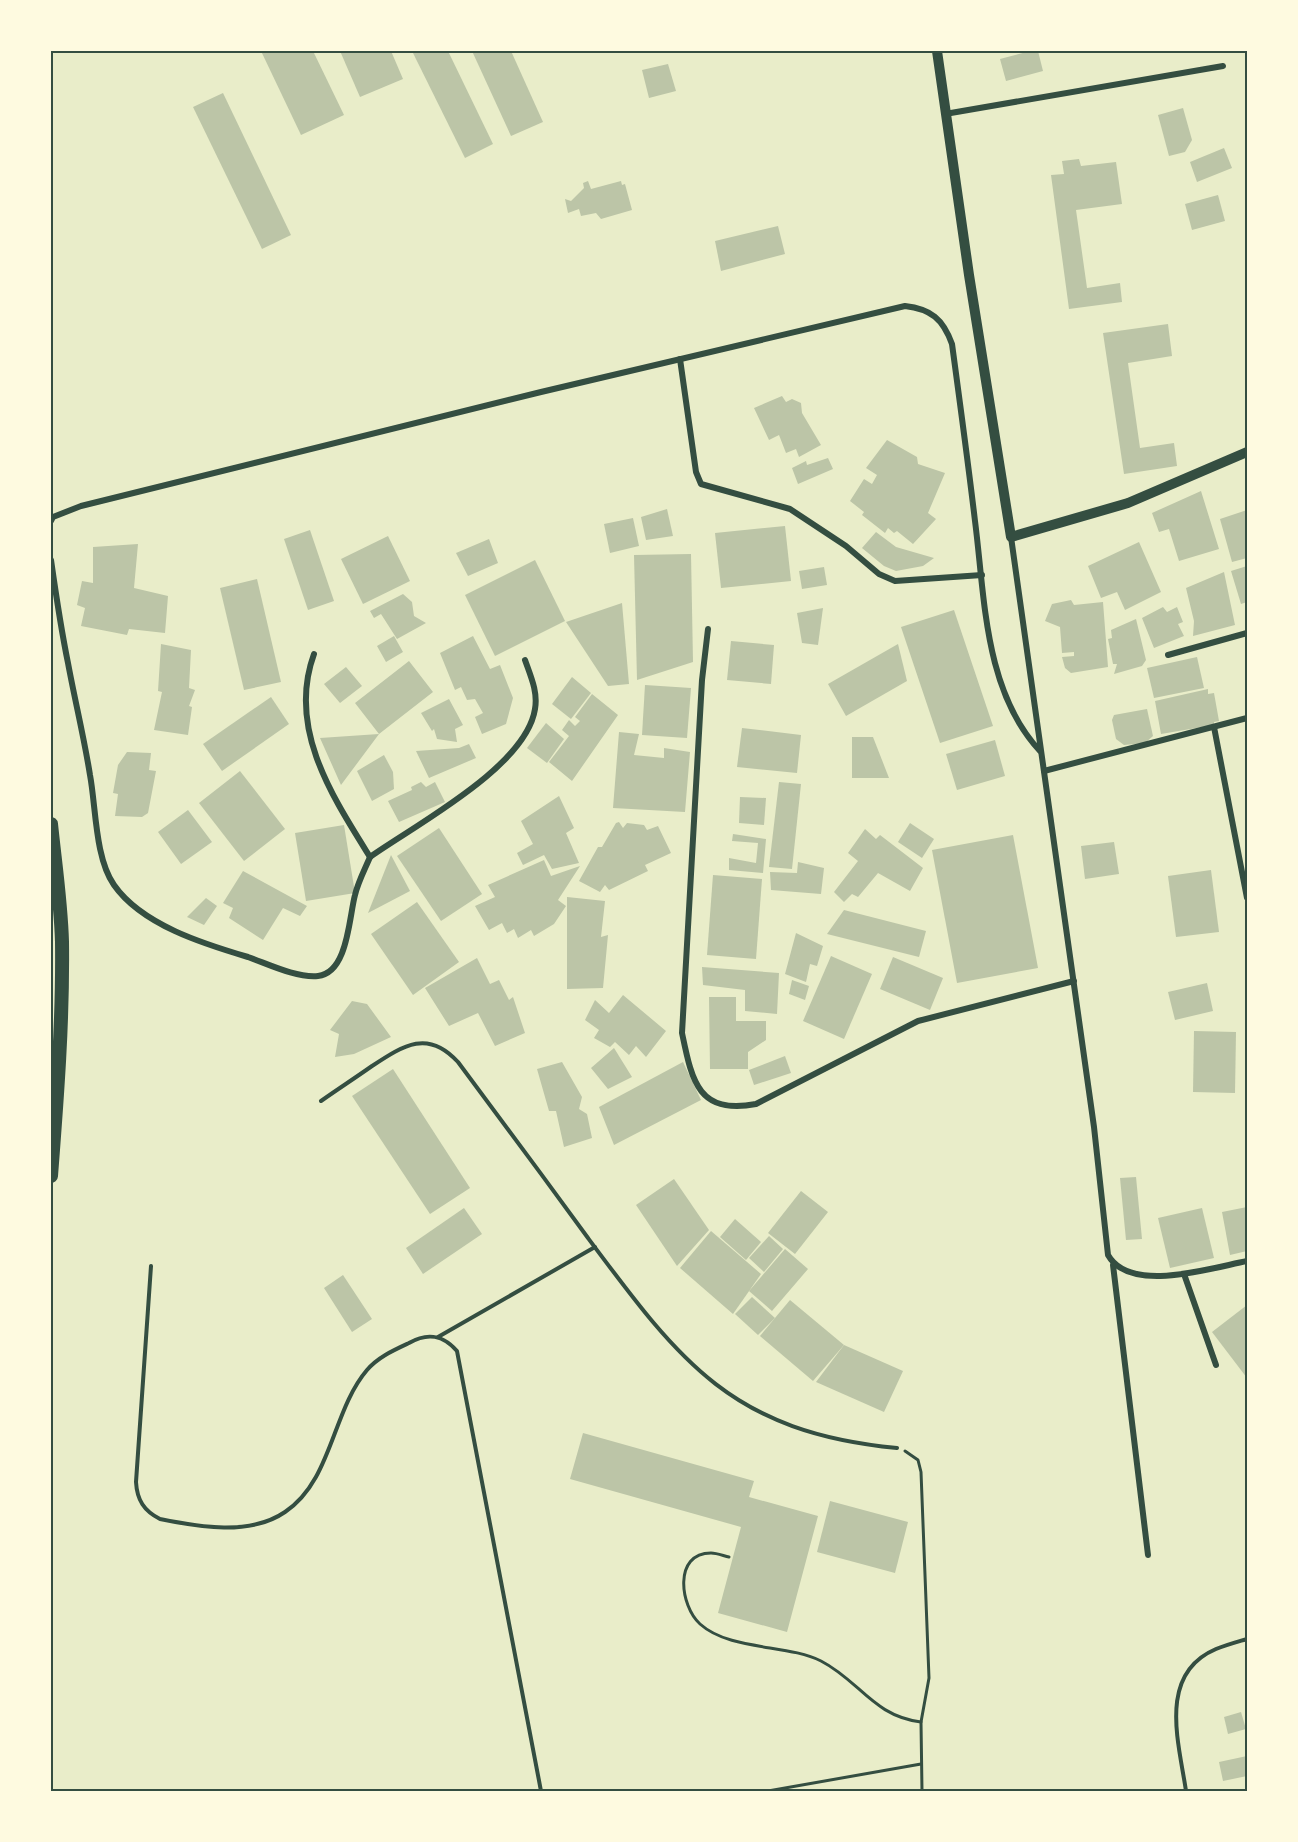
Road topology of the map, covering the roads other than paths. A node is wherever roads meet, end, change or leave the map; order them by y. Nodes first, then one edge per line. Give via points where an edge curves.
1 (937, 51) edge
2 (1223, 66) dead end
3 (945, 114) junction
4 (680, 359) junction
5 (1247, 452) edge
6 (51, 521) edge
7 (1011, 537) junction
8 (51, 560) edge
9 (982, 575) junction
10 (708, 628) dead end
11 (1247, 633) edge
12 (314, 654) dead end
13 (1168, 655) dead end
14 (525, 660) dead end
15 (1247, 718) edge
16 (1214, 727) junction
17 (1040, 751) junction
18 (1044, 771) junction
19 (51, 824) edge
20 (370, 856) junction
21 (1247, 898) edge
22 (1074, 981) junction
23 (321, 1101) dead end
24 (51, 1176) edge
25 (595, 1247) junction
26 (1247, 1261) edge
27 (1113, 1265) junction
28 (151, 1266) dead end
29 (1184, 1274) junction
30 (438, 1337) junction
31 (1216, 1365) dead end
32 (897, 1448) road end
33 (1148, 1555) dead end
34 (1247, 1639) edge
35 (541, 1791) edge
36 (1186, 1791) edge

1 - 3 street
2 - 3 street
3 - 7 street
4 - 6 street via 81,507
4 - 9 street via 701,484 790,509 846,546 879,574 895,581
4 - 9 street via 904,306 922,308 935,315 952,344
5 - 7 street via 1128,503
7 - 17 street
8 - 20 street via 102,857 115,887 129,900 193,940 319,976 331,971 339,959 355,893
9 - 17 street via 992,650 1002,685 1024,734
10 - 22 street via 682,1033 696,1083 708,1099 720,1107 756,1104 918,1021
11 - 13 street
12 - 20 street via 305,692 308,731 328,785
14 - 20 street via 536,690 535,711 509,756 456,801
15 - 16 street
16 - 18 street
16 - 21 street
17 - 18 street
18 - 22 street
19 - 24 highway via 59,897 62,991
22 - 27 street via 1105,1242
23 - 25 lane via 403,1047 427,1043 439,1046 458,1062
25 - 30 lane
25 - 32 lane via 670,1344 705,1378 729,1394 805,1432
26 - 29 street
27 - 29 street via 1142,1276
27 - 33 street
28 - 30 lane via 136,1482 139,1501 160,1519 234,1528 252,1526 286,1512 311,1484 358,1383 369,1368 415,1339 426,1335
29 - 31 street
30 - 35 lane via 449,1342 462,1362
34 - 36 lane via 1214,1649 1187,1672 1176,1703

